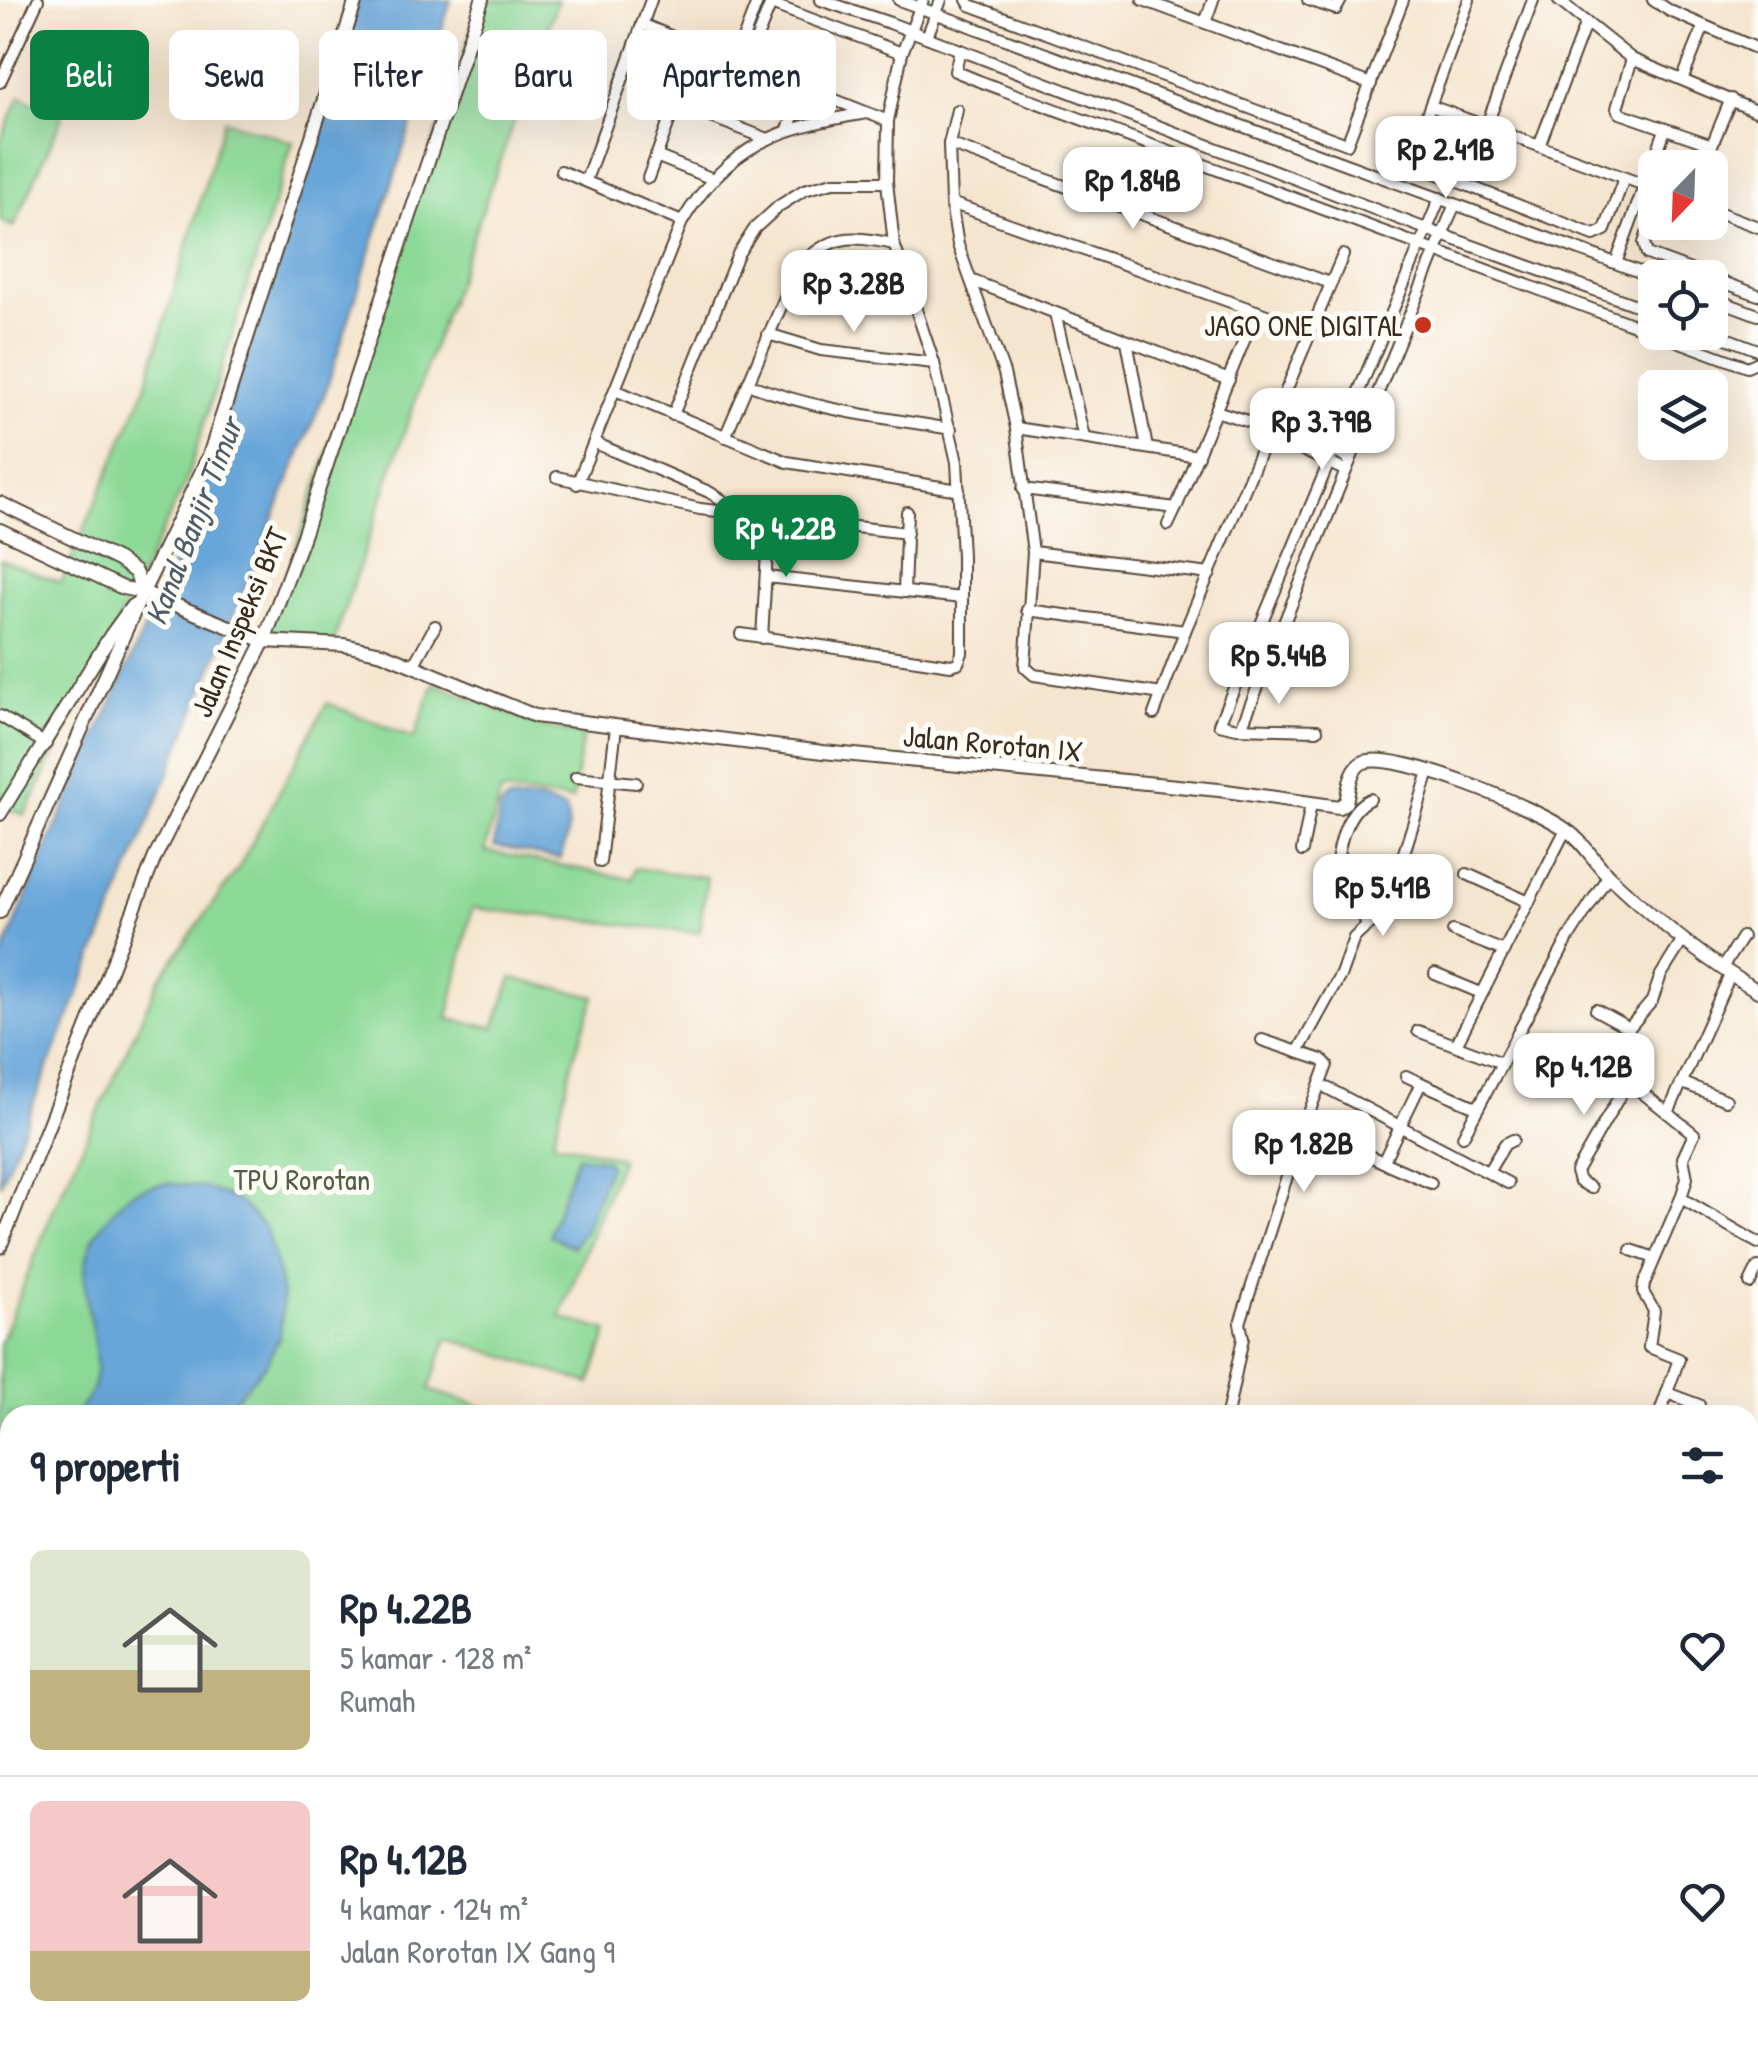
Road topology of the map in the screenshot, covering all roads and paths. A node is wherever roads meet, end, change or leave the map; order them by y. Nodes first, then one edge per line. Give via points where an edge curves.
1 (38, 0) edge
2 (356, 0) edge
3 (482, 0) edge
4 (651, 0) edge
5 (821, 0) edge
6 (899, 0) edge
7 (942, 0) edge
8 (967, 0) edge
9 (1144, 0) edge
10 (1213, 0) edge
11 (1308, 0) edge
12 (1340, 0) edge
13 (1403, 0) edge
14 (1469, 0) edge
15 (1533, 0) edge
16 (1558, 0) edge
17 (1653, 0) edge
18 (757, 2) edge
19 (922, 4) edge
20 (770, 5) edge
21 (936, 14) junction
22 (1586, 22) junction
23 (1205, 23) junction
24 (642, 24) junction
25 (1704, 26) junction
26 (656, 30) edge
27 (746, 30) edge
28 (759, 30) edge
29 (910, 32) junction
30 (927, 37) junction
31 (1758, 49) edge
32 (960, 50) junction
33 (902, 53) junction
34 (1632, 59) junction
35 (1683, 78) junction
36 (0, 82) edge
37 (1372, 84) junction
38 (1731, 100) junction
39 (836, 101) edge
40 (1430, 106) junction
41 (957, 110) dead end
42 (1758, 112) edge
43 (867, 113) junction
44 (670, 120) edge
45 (721, 120) edge
46 (792, 120) edge
47 (888, 120) junction
48 (1486, 127) junction
49 (788, 129) junction
50 (1665, 130) junction
51 (1181, 135) junction
52 (768, 138) junction
53 (950, 144) junction
54 (1539, 146) junction
55 (1660, 150) edge
56 (1173, 152) junction
57 (656, 156) junction
58 (562, 171) dead end
59 (648, 178) dead end
60 (1624, 178) junction
61 (713, 179) junction
62 (586, 180) junction
63 (887, 182) junction
64 (1638, 183) edge
65 (951, 203) junction
66 (1438, 203) junction
67 (1453, 209) junction
68 (1758, 212) edge
69 (1638, 214) edge
70 (1728, 216) edge
71 (682, 222) junction
72 (1428, 226) junction
73 (1756, 226) edge
74 (1443, 232) junction
75 (1645, 240) edge
76 (894, 244) junction
77 (1419, 246) junction
78 (1434, 252) junction
79 (1343, 255) dead end
80 (1616, 263) junction
81 (1638, 271) edge
82 (790, 281) junction
83 (973, 281) junction
84 (1330, 284) junction
85 (1758, 295) edge
86 (1614, 298) junction
87 (914, 302) junction
88 (1728, 304) edge
89 (1638, 306) edge
90 (1256, 310) junction
91 (1055, 312) junction
92 (1758, 315) edge
93 (1609, 317) junction
94 (1278, 319) dead end
95 (768, 334) junction
96 (1728, 339) edge
97 (1127, 341) junction
98 (1758, 350) edge
99 (1758, 362) edge
100 (934, 363) junction
101 (1229, 380) junction
102 (748, 384) junction
103 (615, 390) junction
104 (1216, 412) junction
105 (673, 415) junction
106 (950, 428) junction
107 (1016, 428) junction
108 (1265, 430) junction
109 (1341, 432) junction
110 (725, 437) junction
111 (1084, 438) junction
112 (1358, 438) junction
113 (595, 442) junction
114 (1146, 448) junction
115 (1334, 451) junction
116 (1198, 456) junction
117 (1328, 464) junction
118 (1347, 465) junction
119 (557, 478) dead end
120 (578, 484) junction
121 (1023, 489) junction
122 (959, 490) junction
123 (0, 504) edge
124 (1176, 508) junction
125 (907, 512) dead end
126 (746, 515) junction
127 (769, 519) junction
128 (1168, 525) dead end
129 (0, 530) edge
130 (906, 533) junction
131 (1033, 552) junction
132 (1210, 574) junction
133 (766, 578) junction
134 (143, 592) junction
135 (904, 592) junction
136 (962, 598) junction
137 (1027, 610) junction
138 (435, 626) dead end
139 (1186, 631) junction
140 (741, 634) dead end
141 (762, 638) junction
142 (259, 639) junction
143 (413, 666) junction
144 (1162, 694) junction
145 (1154, 714) dead end
146 (0, 716) edge
147 (616, 728) junction
148 (1241, 728) junction
149 (1316, 730) dead end
150 (42, 742) junction
151 (1429, 772) junction
152 (576, 777) dead end
153 (609, 780) junction
154 (636, 783) dead end
155 (1370, 798) dead end
156 (1311, 804) junction
157 (0, 814) edge
158 (1566, 829) junction
159 (1302, 850) dead end
160 (600, 862) dead end
161 (1467, 874) dead end
162 (1608, 876) junction
163 (1529, 902) junction
164 (0, 912) edge
165 (1367, 926) junction
166 (1453, 931) dead end
167 (1742, 938) dead end
168 (1683, 940) junction
169 (1504, 951) junction
170 (1726, 971) junction
171 (1435, 974) dead end
172 (1758, 991) edge
173 (1481, 993) junction
174 (1596, 1010) dead end
175 (1629, 1028) junction
176 (1418, 1030) dead end
177 (1262, 1040) dead end
178 (1456, 1044) junction
179 (1298, 1052) junction
180 (1588, 1054) dead end
181 (1502, 1063) junction
182 (1607, 1065) junction
183 (1406, 1076) dead end
184 (1421, 1083) junction
185 (1627, 1083) junction
186 (1683, 1083) junction
187 (1327, 1088) dead end
188 (1726, 1100) dead end
189 (1478, 1108) junction
190 (1668, 1112) junction
191 (1400, 1127) junction
192 (1309, 1129) dead end
193 (1464, 1136) dead end
194 (1513, 1140) dead end
195 (1383, 1162) junction
196 (1488, 1172) junction
197 (1508, 1183) dead end
198 (1431, 1184) dead end
199 (1590, 1188) dead end
200 (1681, 1198) junction
201 (1758, 1243) edge
202 (0, 1248) edge
203 (1632, 1250) dead end
204 (1652, 1258) junction
205 (1758, 1267) edge
206 (1750, 1283) dead end
207 (1666, 1394) junction
208 (1230, 1405) edge
209 (1662, 1405) edge
210 (1698, 1405) dead end

1 - 36 street
2 - 134 street via 208,456
3 - 142 street, Jalan Inspeksi BKT via 303,536
4 - 24 street
5 - 29 street
6 - 19 street
7 - 21 street
8 - 37 street via 1347,144
9 - 23 street
10 - 23 street
11 - 12 street via 1336,9
13 - 37 street
14 - 40 street
15 - 48 street
16 - 22 street
17 - 25 street
18 - 20 street
18 - 27 street
19 - 21 street
19 - 29 street
20 - 28 street
20 - 33 street
21 - 30 street
21 - 66 street
22 - 34 street
22 - 54 street
23 - 37 street
24 - 26 street
24 - 62 street
25 - 31 street
25 - 35 street
29 - 30 street
29 - 33 street
30 - 32 street
32 - 51 street
32 - 56 street via 955,71
33 - 47 street
34 - 35 street
34 - 50 street via 1618,111
35 - 38 street
38 - 42 street
38 - 50 street via 1712,145
39 - 43 street
40 - 48 street
40 - 60 street via 1412,158 1416,168 1594,235 1605,230
41 - 53 street
43 - 47 street
43 - 49 street
44 - 57 street
45 - 52 street
46 - 49 street
47 - 63 street
48 - 54 street
49 - 52 street
50 - 55 street
51 - 56 street
51 - 72 street
52 - 61 street
53 - 65 street
53 - 84 street
54 - 60 street
56 - 77 street
57 - 59 street
57 - 61 street
58 - 62 street
60 - 64 street
61 - 71 street
62 - 71 street
63 - 76 street
63 - 105 street via 833,182 804,190 755,228 738,254
65 - 83 street
65 - 90 street
66 - 67 street
66 - 72 street
67 - 74 street
67 - 80 street
68 - 73 street
69 - 80 street
70 - 73 street
71 - 103 street
72 - 74 street
72 - 77 street
74 - 78 street
74 - 86 street
75 - 85 street via 1648,254
76 - 82 street via 837,239 816,249
76 - 87 street
77 - 78 street
77 - 109 street
78 - 93 street
78 - 112 street
79 - 84 street
80 - 81 street
82 - 87 street via 847,296
82 - 95 street
83 - 91 street
83 - 107 street
84 - 108 street
86 - 89 street
86 - 93 street
87 - 100 street
88 - 92 street
90 - 94 street
90 - 101 street
91 - 97 street
91 - 111 street
93 - 99 street via 1747,367
95 - 100 street via 836,353
95 - 102 street
96 - 98 street
97 - 101 street
97 - 114 street
100 - 106 street
101 - 104 street
102 - 106 street via 828,410
102 - 110 street
103 - 105 street
103 - 113 street
104 - 108 street
104 - 116 street
105 - 110 street
106 - 122 street
107 - 111 street
107 - 121 street
108 - 115 street
108 - 117 street
108 - 132 street
109 - 112 street
109 - 115 street
110 - 122 street via 787,462
111 - 114 street
112 - 118 street
113 - 120 street
113 - 126 street
114 - 116 street
115 - 117 street
115 - 118 street
116 - 124 street
117 - 118 street
117 - 148 street via 1219,724
118 - 148 street
119 - 120 street
120 - 126 street
121 - 124 street
121 - 131 street
122 - 136 street
123 - 134 street via 118,560 135,572
124 - 128 street
125 - 130 street
126 - 127 street
127 - 130 street
127 - 133 street
129 - 134 street, Jalan Rorotan IX
130 - 135 street
131 - 132 street
131 - 137 street
132 - 139 street
133 - 135 street
133 - 141 street
134 - 142 street, Jalan Rorotan IX
134 - 150 street
134 - 164 street
135 - 136 street
136 - 141 street via 962,654 955,664
137 - 139 street
137 - 144 street via 1024,664 1030,673
138 - 143 street
139 - 144 street
140 - 141 street
142 - 143 street, Jalan Rorotan IX via 354,646
142 - 202 street, Jalan Inspeksi BKT via 155,857
143 - 147 street, Jalan Rorotan IX via 535,716
144 - 145 street
146 - 150 street
147 - 153 street
147 - 156 street, Jalan Rorotan IX
148 - 149 street
150 - 157 street
151 - 156 street via 1361,763 1342,806
151 - 158 street
151 - 165 street via 1389,896
152 - 153 street
153 - 154 street
153 - 160 street
155 - 165 street via 1348,820 1335,886
156 - 159 street
158 - 162 street
158 - 163 street
161 - 163 street
162 - 168 street
162 - 181 street
163 - 169 street
165 - 179 street via 1354,938
166 - 169 street
167 - 170 street
168 - 170 street
168 - 175 street
169 - 173 street
170 - 172 street
170 - 186 street
171 - 173 street
173 - 178 street
174 - 175 street
175 - 182 street
176 - 178 street
177 - 179 street
178 - 181 street
179 - 208 street via 1327,1068 1240,1322
180 - 182 street
181 - 189 street
182 - 185 street
183 - 184 street
184 - 189 street
184 - 191 street
185 - 190 street
185 - 199 street via 1576,1172
186 - 188 street
186 - 190 street
187 - 191 street
189 - 193 street
190 - 200 street via 1694,1133 1683,1158 1688,1176
191 - 195 street
191 - 196 street
192 - 195 street
194 - 196 street
195 - 198 street
196 - 197 street
200 - 201 street
200 - 204 street
203 - 204 street
204 - 207 street via 1643,1288 1654,1312 1649,1347 1679,1358
205 - 206 street
207 - 209 street
207 - 210 street

